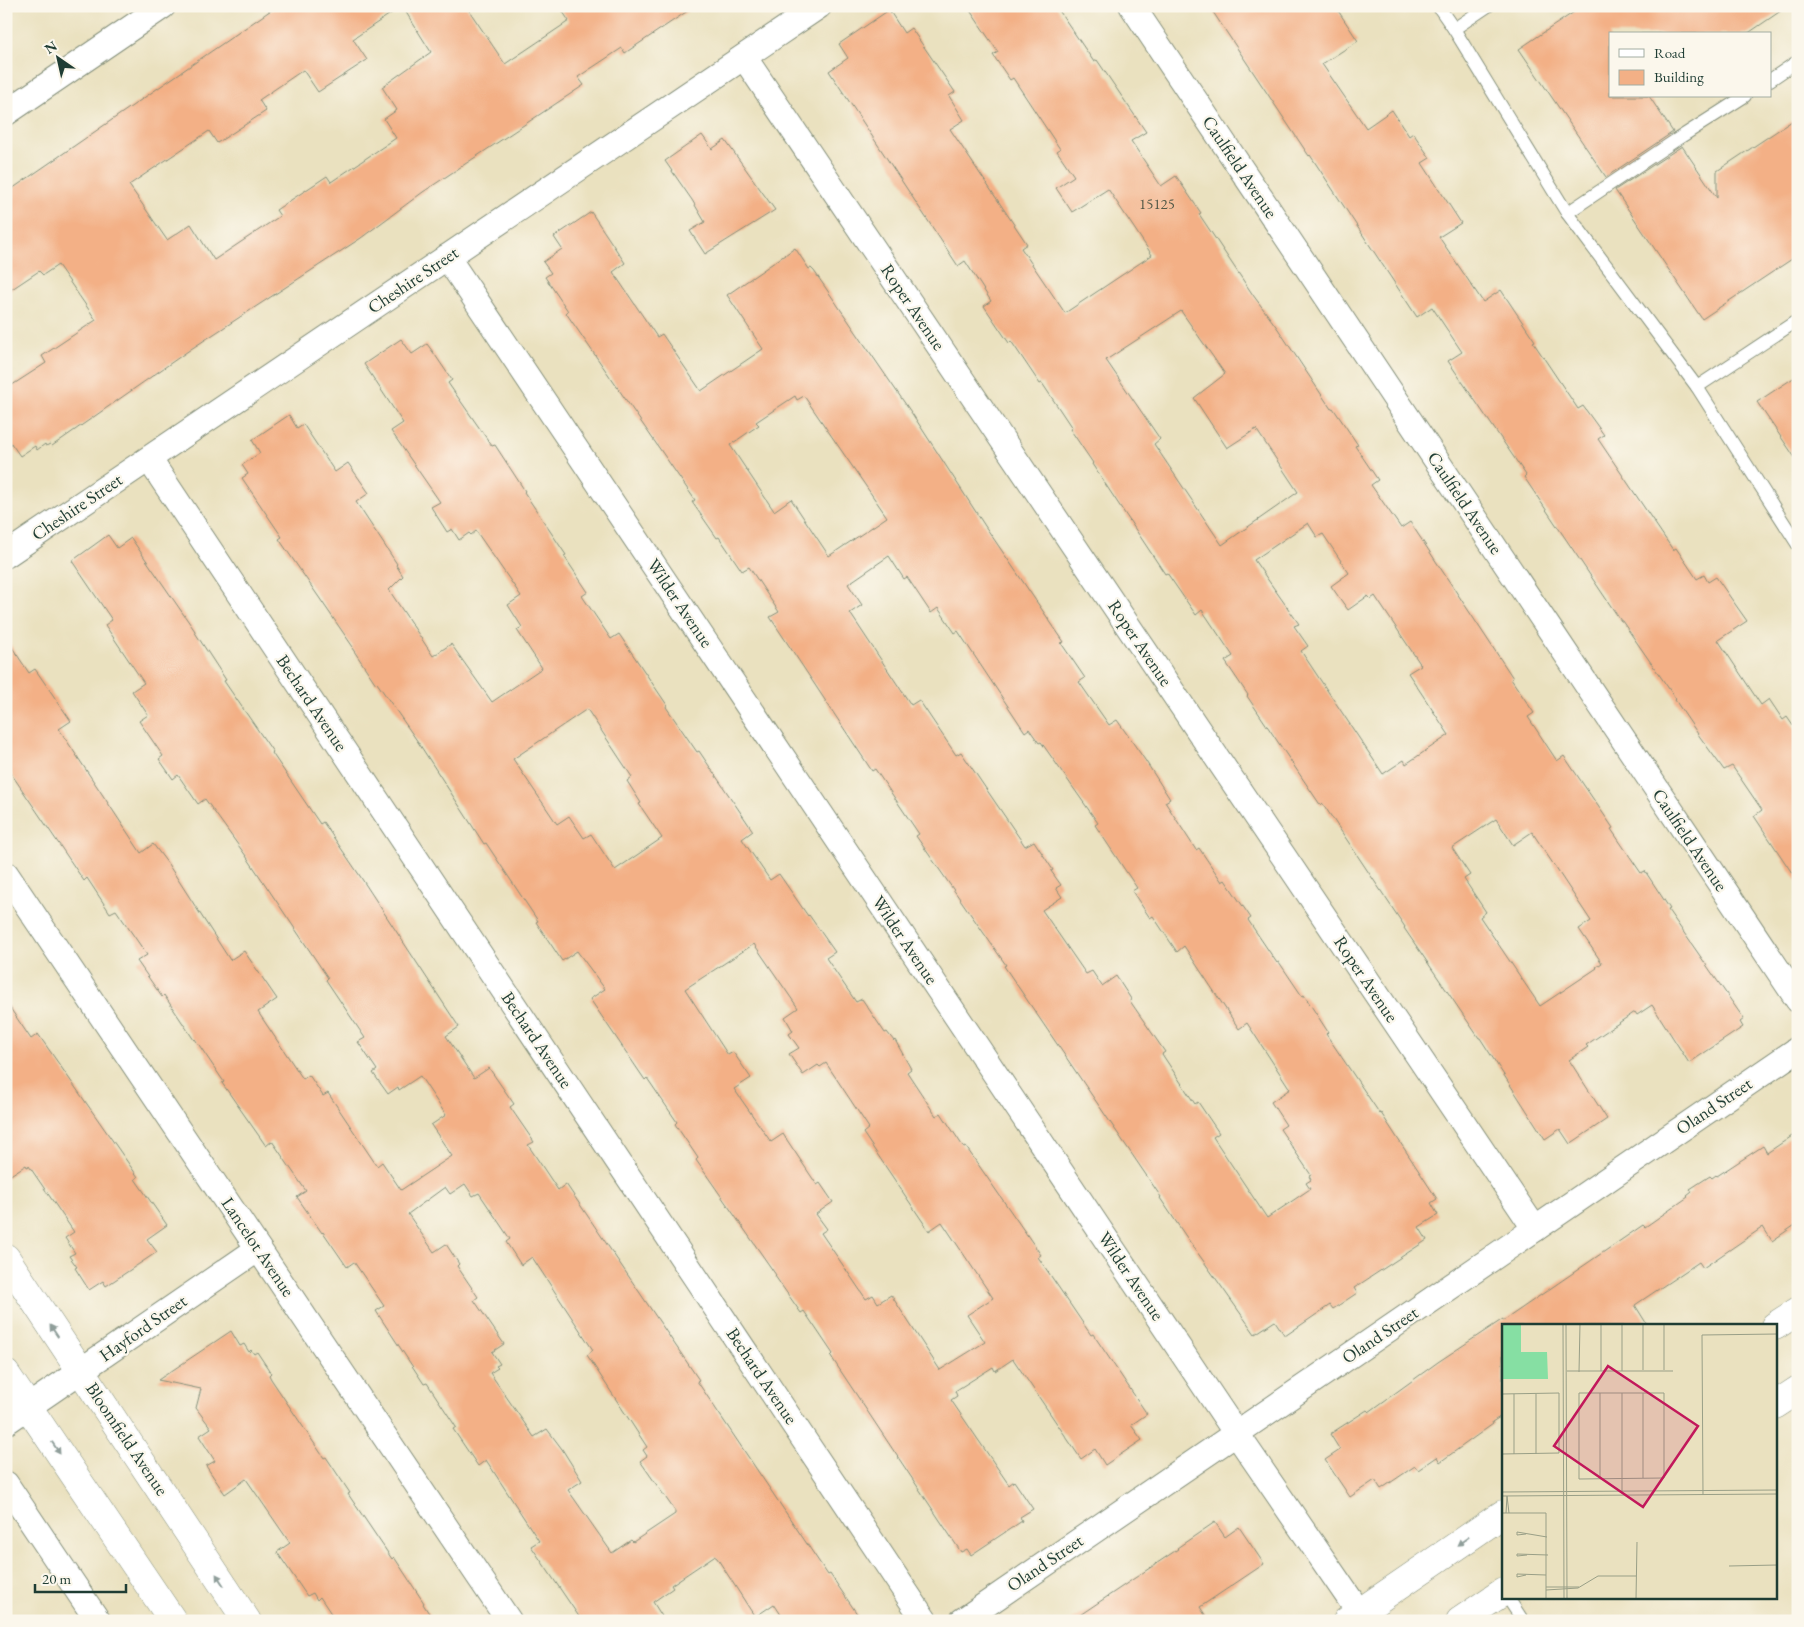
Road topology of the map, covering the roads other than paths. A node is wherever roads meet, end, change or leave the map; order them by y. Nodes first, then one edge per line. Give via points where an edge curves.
1 (163, 6) edge
2 (819, 6) edge
3 (1132, 6) edge
4 (1438, 6) edge
5 (1488, 6) edge
6 (1454, 29) junction
7 (744, 57) junction
8 (1798, 62) edge
9 (1772, 79) edge
10 (1742, 98) edge
11 (6, 113) edge
12 (1567, 213) junction
13 (448, 257) junction
14 (1798, 320) edge
15 (1697, 387) junction
16 (149, 458) junction
17 (1798, 545) edge
18 (6, 555) edge
19 (6, 874) edge
20 (1798, 1000) edge
21 (1798, 1049) edge
22 (1535, 1229) junction
23 (258, 1249) junction
24 (6, 1258) edge
25 (1798, 1311) edge
26 (1776, 1325) edge
27 (82, 1371) junction
28 (6, 1374) edge
29 (1798, 1390) edge
30 (1776, 1404) edge
31 (17, 1415) edge
32 (1236, 1433) junction
33 (6, 1484) edge
34 (1502, 1515) edge
35 (1502, 1593) edge
36 (1509, 1600) edge
37 (1357, 1618) edge
38 (98, 1621) edge
39 (173, 1621) edge
40 (247, 1621) edge
41 (509, 1621) edge
42 (925, 1621) edge
43 (962, 1621) edge
44 (1460, 1621) edge
45 (1523, 1621) edge

1 - 11 street
2 - 7 street, Cheshire Street
3 - 20 street, Caulfield Avenue
4 - 6 lane
5 - 6 lane
6 - 12 lane
7 - 13 street, Cheshire Street
7 - 22 street, Roper Avenue
8 - 9 lane
10 - 12 lane
12 - 15 lane
13 - 16 street, Cheshire Street
13 - 32 street, Wilder Avenue
14 - 15 lane
15 - 17 lane
16 - 18 street, Cheshire Street
16 - 42 street, Bechard Avenue
19 - 23 street, Lancelot Avenue
21 - 22 street, Oland Street
22 - 32 street, Oland Street
23 - 27 street, Hayford Street
23 - 41 street, Lancelot Avenue
27 -> 24 main road, Bloomfield Avenue
25 - 26 main road
27 - 31 street, Hayford Street
40 -> 27 main road, Bloomfield Avenue
28 - 31 main road
29 - 30 main road
31 -> 39 main road
32 - 37 street, Wilder Avenue
32 - 43 street, Oland Street
33 - 38 street
34 -> 37 main road
35 - 44 main road
36 - 45 lane

